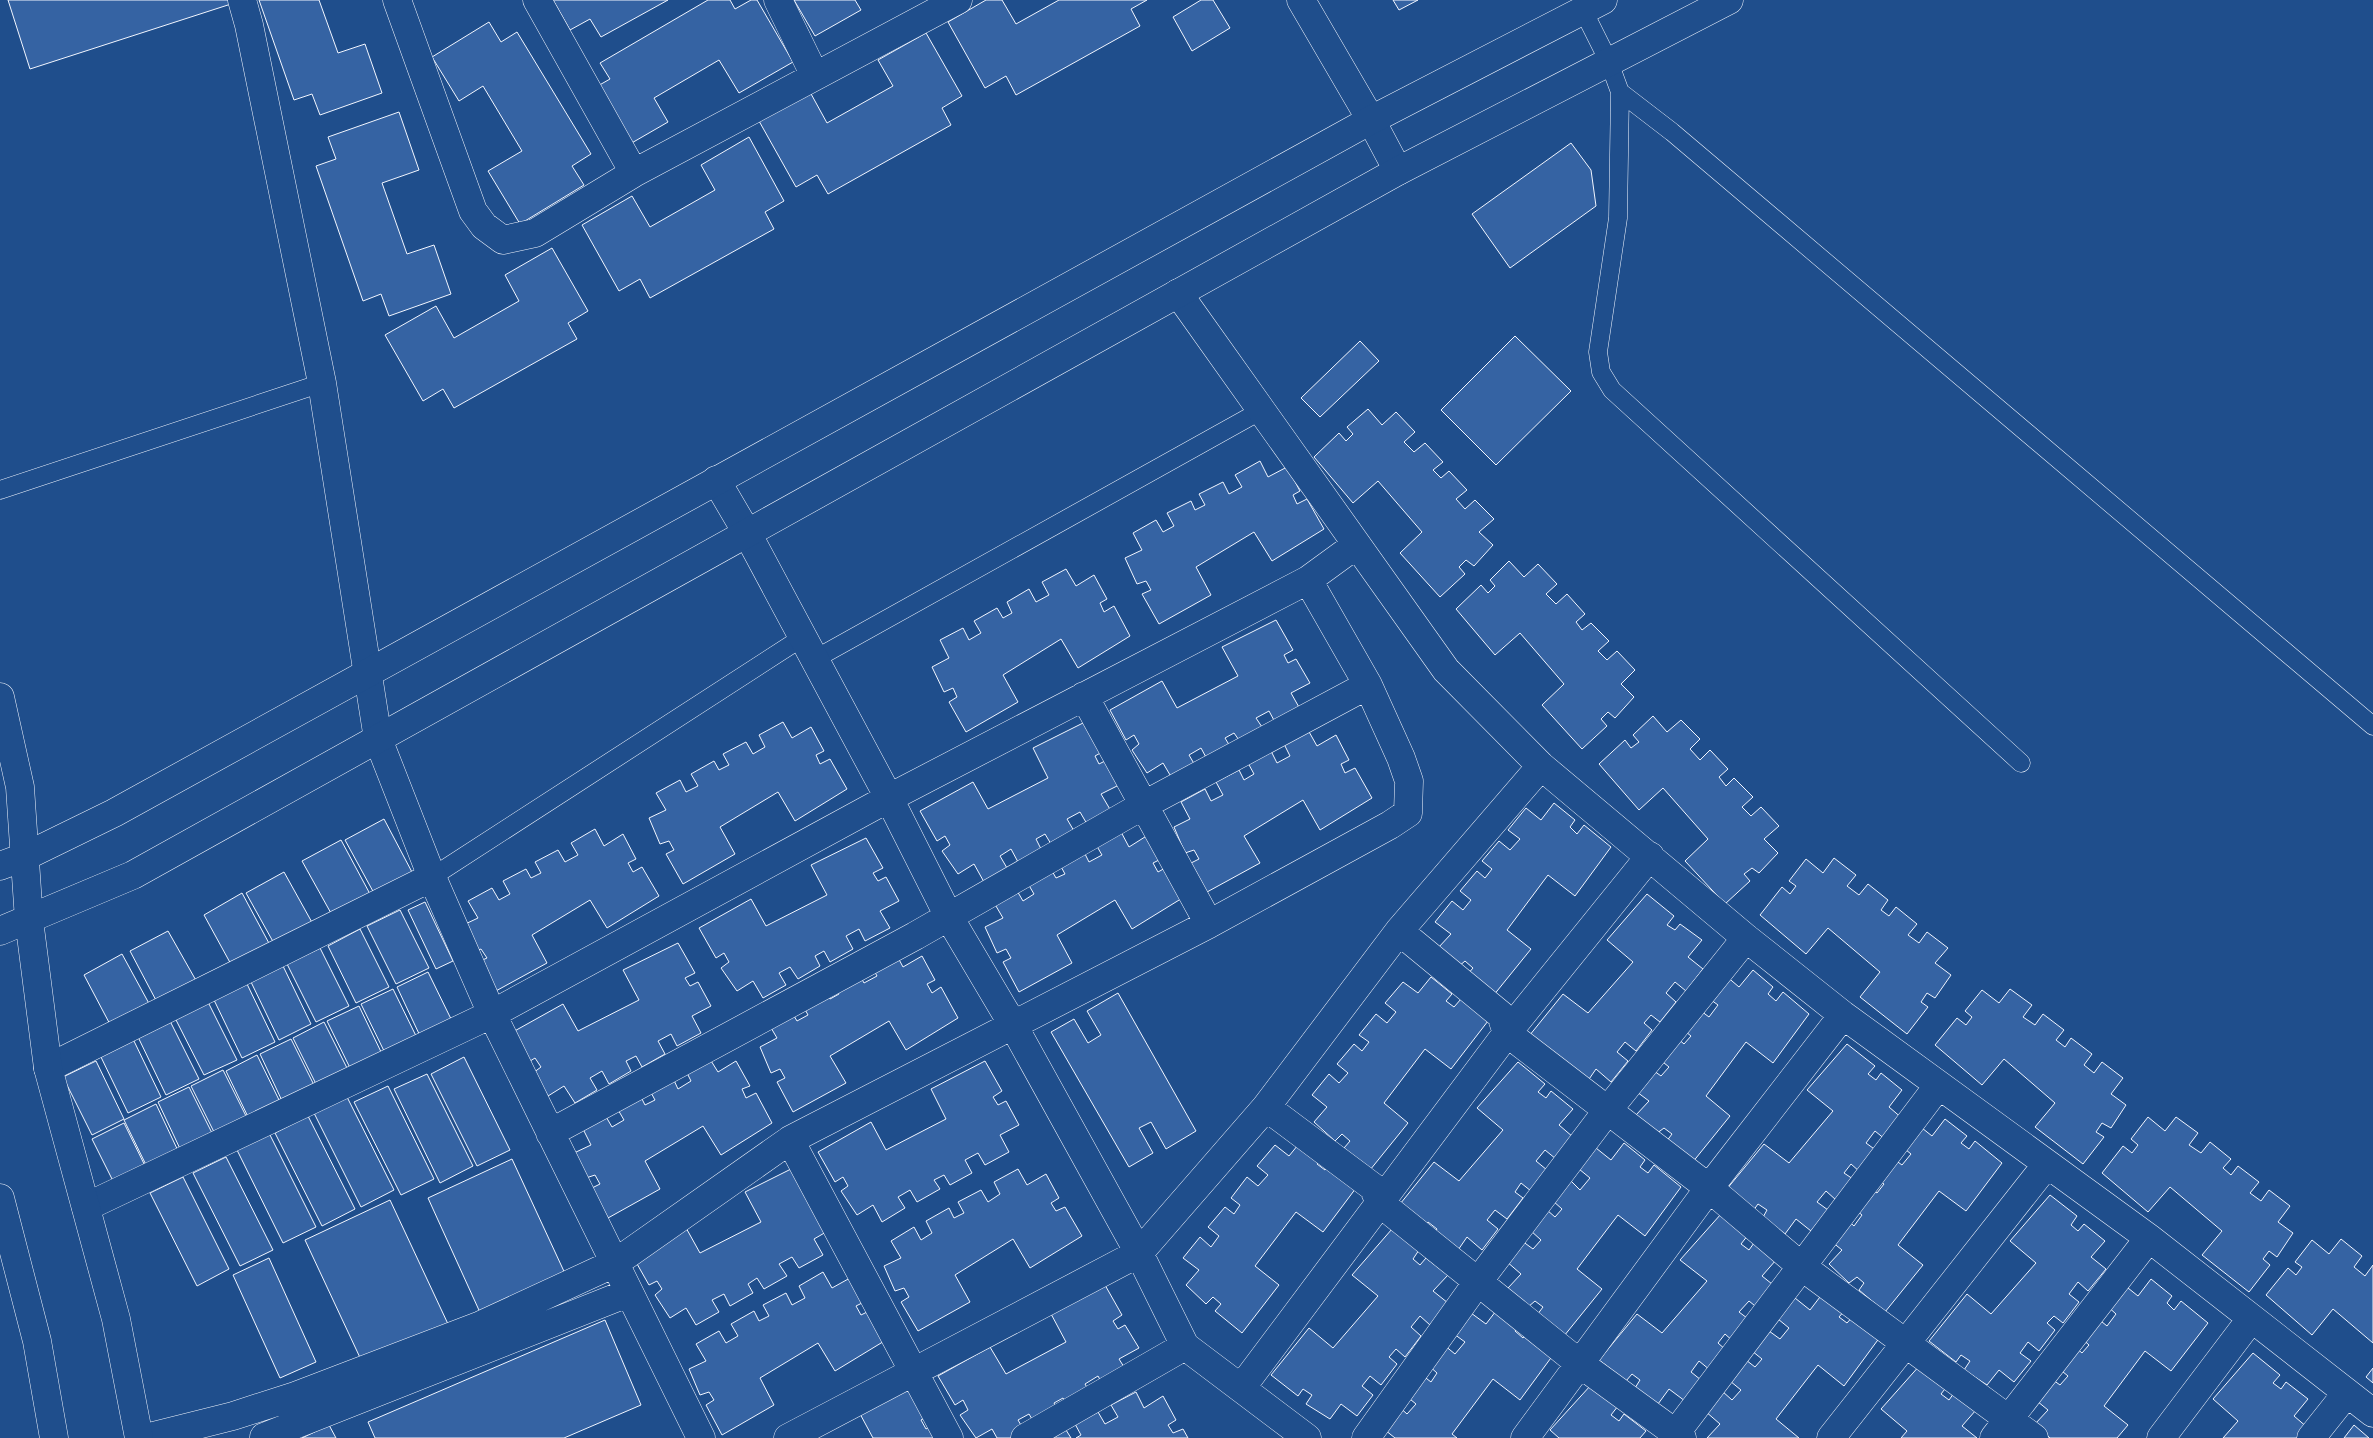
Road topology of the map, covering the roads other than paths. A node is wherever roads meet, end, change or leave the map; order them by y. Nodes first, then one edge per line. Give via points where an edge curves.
1 (242, 0) edge
2 (537, 0) edge
3 (778, 0) edge
4 (958, 0) edge
5 (1300, 0) edge
6 (1730, 0) edge
7 (399, 1) edge
8 (1593, 5) edge
9 (1610, 62) junction
10 (816, 76) junction
11 (1620, 92) junction
12 (1371, 120) junction
13 (1398, 171) junction
14 (634, 174) junction
15 (1178, 293) junction
16 (322, 383) junction
17 (1262, 410) junction
18 (716, 480) junction
19 (0, 490) edge
20 (747, 533) junction
21 (1356, 546) junction
22 (1308, 580) junction
23 (809, 648) junction
24 (368, 672) junction
25 (1368, 685) junction
26 (0, 696) edge
27 (1084, 696) junction
28 (2373, 726) edge
29 (378, 739) junction
30 (2021, 763) dead end
31 (1541, 766) junction
32 (889, 798) junction
33 (1142, 806) junction
34 (1650, 856) junction
35 (12, 862) edge
36 (432, 877) junction
37 (949, 917) junction
38 (29, 920) junction
39 (1209, 924) junction
40 (0, 931) edge
41 (1399, 931) junction
42 (1746, 938) junction
43 (492, 1014) junction
44 (1843, 1015) junction
45 (1013, 1025) junction
46 (1507, 1033) junction
47 (48, 1068) junction
48 (1938, 1086) junction
49 (1266, 1107) junction
50 (1607, 1111) junction
51 (550, 1133) junction
52 (790, 1140) junction
53 (2047, 1164) junction
54 (1710, 1188) junction
55 (0, 1198) edge
56 (1380, 1203) junction
57 (86, 1206) junction
58 (2149, 1238) junction
59 (1139, 1252) junction
60 (615, 1263) junction
61 (1801, 1266) junction
62 (1477, 1283) junction
63 (628, 1293) junction
64 (2251, 1319) junction
65 (1905, 1343) junction
66 (1185, 1346) junction
67 (1579, 1363) junction
68 (913, 1372) junction
69 (1242, 1387) junction
70 (2346, 1394) junction
71 (2373, 1414) edge
72 (2001, 1429) edge
73 (1676, 1436) edge
74 (264, 1437) edge
75 (54, 1438) edge
76 (139, 1438) edge
77 (145, 1438) edge
78 (701, 1438) edge
79 (788, 1438) edge
80 (949, 1438) edge
81 (1025, 1438) edge
82 (1307, 1438) edge
83 (1366, 1438) edge
84 (1525, 1438) edge
85 (1831, 1438) edge
86 (2034, 1438) edge
87 (2161, 1438) edge
88 (2311, 1438) edge

1 - 16 street via 250,26
2 - 14 street
3 - 10 street
4 - 10 street
5 - 12 street
6 - 9 street
7 - 14 street via 473,211 484,226 503,240 535,234
8 - 9 lane
8 - 12 street
9 - 11 lane
9 - 13 street
10 - 14 street
11 - 28 lane
11 - 30 lane via 1616,241 1598,352 1602,372 1612,390
12 - 13 street
12 - 18 street
13 - 15 street
15 - 17 street
15 - 20 street
16 - 19 lane
16 - 24 street
17 - 21 street
17 - 23 lane
18 - 20 street
18 - 24 street
20 - 23 street
20 - 29 street
21 - 22 street
21 - 31 street via 1446,670
22 - 25 street
22 - 27 street
23 - 32 street
23 - 36 lane
24 - 29 street
24 - 35 street via 114,813
25 - 33 street
25 - 39 street via 1409,781 1408,813
26 - 35 street via 20,787
27 - 32 street
27 - 33 street
29 - 36 street
29 - 38 street via 133,875
31 - 34 street
31 - 41 street
32 - 37 street
32 - 43 street
33 - 37 street
33 - 39 street
34 - 42 street
34 - 46 street
35 - 38 street
36 - 43 street
36 - 47 street
37 - 45 street
37 - 51 street
38 - 40 street
38 - 47 street
39 - 45 street
41 - 46 street via 1501,1016
41 - 49 street
42 - 44 street
42 - 50 street
43 - 51 street
43 - 57 street
44 - 48 street
44 - 54 street
45 - 52 street
45 - 59 street
46 - 50 street
46 - 56 street
47 - 57 street
48 - 53 street
48 - 61 street
49 - 56 street via 1373,1187
49 - 59 street
50 - 54 street
50 - 62 street
51 - 60 street
52 - 60 street
52 - 68 street
53 - 58 street
53 - 65 street
54 - 61 street
54 - 67 street
55 - 75 street via 37,1341
56 - 62 street
56 - 69 street
57 - 76 street via 116,1319
58 - 64 street
58 - 72 street
59 - 66 street
59 - 68 street
60 - 63 street
60 - 77 street via 481,1325 295,1396 233,1416
61 - 65 street
61 - 73 street
62 - 67 street
62 - 83 street
63 - 74 street
63 - 78 street
64 - 70 street
64 - 87 street
65 - 72 street
65 - 85 street
66 - 69 street
66 - 81 street
67 - 73 street
67 - 84 street
68 - 79 street
68 - 80 street
69 - 82 street
70 - 71 street
70 - 88 street
72 - 86 street

